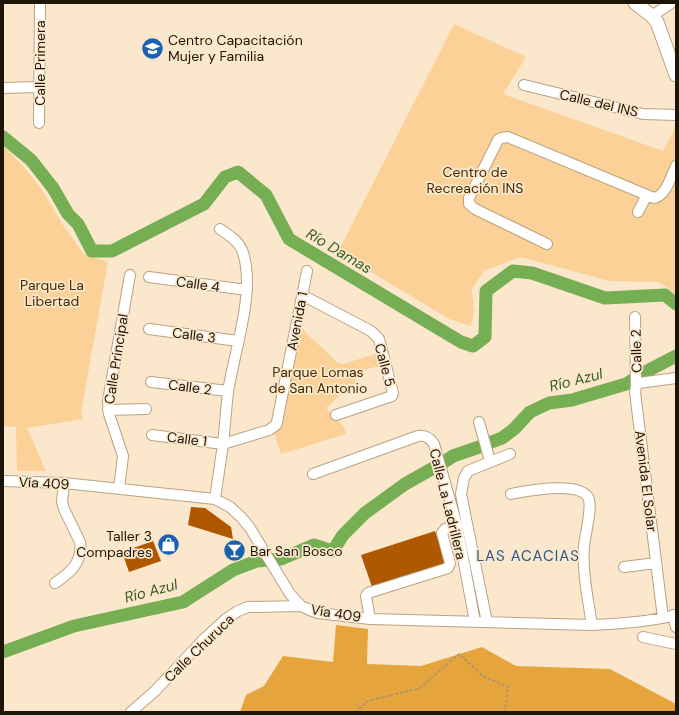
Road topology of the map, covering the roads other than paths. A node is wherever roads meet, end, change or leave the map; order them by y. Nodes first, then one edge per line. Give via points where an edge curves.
1 (40, 3) edge
2 (635, 3) edge
3 (671, 3) edge
4 (652, 16) junction
5 (676, 75) edge
6 (524, 85) dead end
7 (39, 87) junction
8 (3, 88) edge
9 (676, 115) edge
10 (40, 123) dead end
11 (676, 166) edge
12 (647, 195) junction
13 (638, 212) dead end
14 (220, 229) dead end
15 (547, 244) dead end
16 (307, 270) dead end
17 (130, 275) dead end
18 (149, 277) dead end
19 (248, 290) junction
20 (302, 294) junction
21 (635, 317) dead end
22 (149, 330) dead end
23 (238, 341) junction
24 (676, 378) edge
25 (636, 380) junction
26 (151, 382) dead end
27 (228, 391) junction
28 (146, 409) dead end
29 (108, 410) junction
30 (336, 415) dead end
31 (479, 422) dead end
32 (152, 435) dead end
33 (223, 444) junction
34 (510, 454) dead end
35 (490, 461) junction
36 (313, 474) dead end
37 (3, 481) edge
38 (64, 483) junction
39 (120, 489) junction
40 (511, 494) dead end
41 (215, 499) junction
42 (457, 525) junction
43 (656, 563) junction
44 (624, 567) dead end
45 (55, 583) dead end
46 (301, 606) junction
47 (671, 616) edge
48 (370, 619) junction
49 (475, 622) junction
50 (487, 622) junction
51 (592, 625) junction
52 (676, 627) edge
53 (643, 637) dead end
54 (676, 644) edge
55 (131, 712) edge

1 - 7 street, Calle Primera
2 - 4 main road
3 - 4 street
4 - 5 main road via 661,31
6 - 9 street, Calle del INS via 643,114
7 - 8 street
7 - 10 street, Calle Primera
11 - 12 street via 660,196 654,198
12 - 13 street
12 - 15 street via 508,137 501,138 469,198 469,204
14 - 19 street via 242,249 247,269
16 - 20 street, Avenida 1
17 - 29 street, Calle Principal
18 - 19 street, Calle 4
19 - 23 street
20 - 30 street, Calle 5 via 371,331 379,339 392,396
20 - 33 street, Avenida 1 via 276,425 269,430
21 - 25 street, Calle 2
22 - 23 street, Calle 3
23 - 27 street
24 - 25 street via 643,382
25 - 43 street, Avenida El Solar via 635,392
26 - 27 street, Calle 2
27 - 33 street
28 - 29 street
29 - 39 street, Calle Principal via 123,456
31 - 35 street
32 - 33 street, Calle 1
33 - 41 street
34 - 35 street
35 - 50 street via 465,474 461,494
36 - 42 street, Calle La Ladrillera via 424,435 434,444
37 - 38 street, Vía 409
38 - 39 street, Vía 409
38 - 45 street via 62,502 81,547 73,569
39 - 41 street, Vía 409
40 - 51 street via 546,488 575,490 589,498 584,567
41 - 46 street, Vía 409 via 230,507 250,528 290,594
42 - 48 street via 445,529 442,533 450,563 448,568 368,593 366,596
42 - 49 street, Calle La Ladrillera
43 - 44 street
43 - 47 street, Avenida El Solar
46 - 48 street, Vía 409 via 318,613
46 - 55 street, Calle Churuca via 248,607 238,611 204,639 155,691
47 - 51 street, Vía 409
47 - 52 street, Avenida El Solar
48 - 49 street, Vía 409
49 - 50 street, Vía 409
50 - 51 street, Vía 409
53 - 54 street

